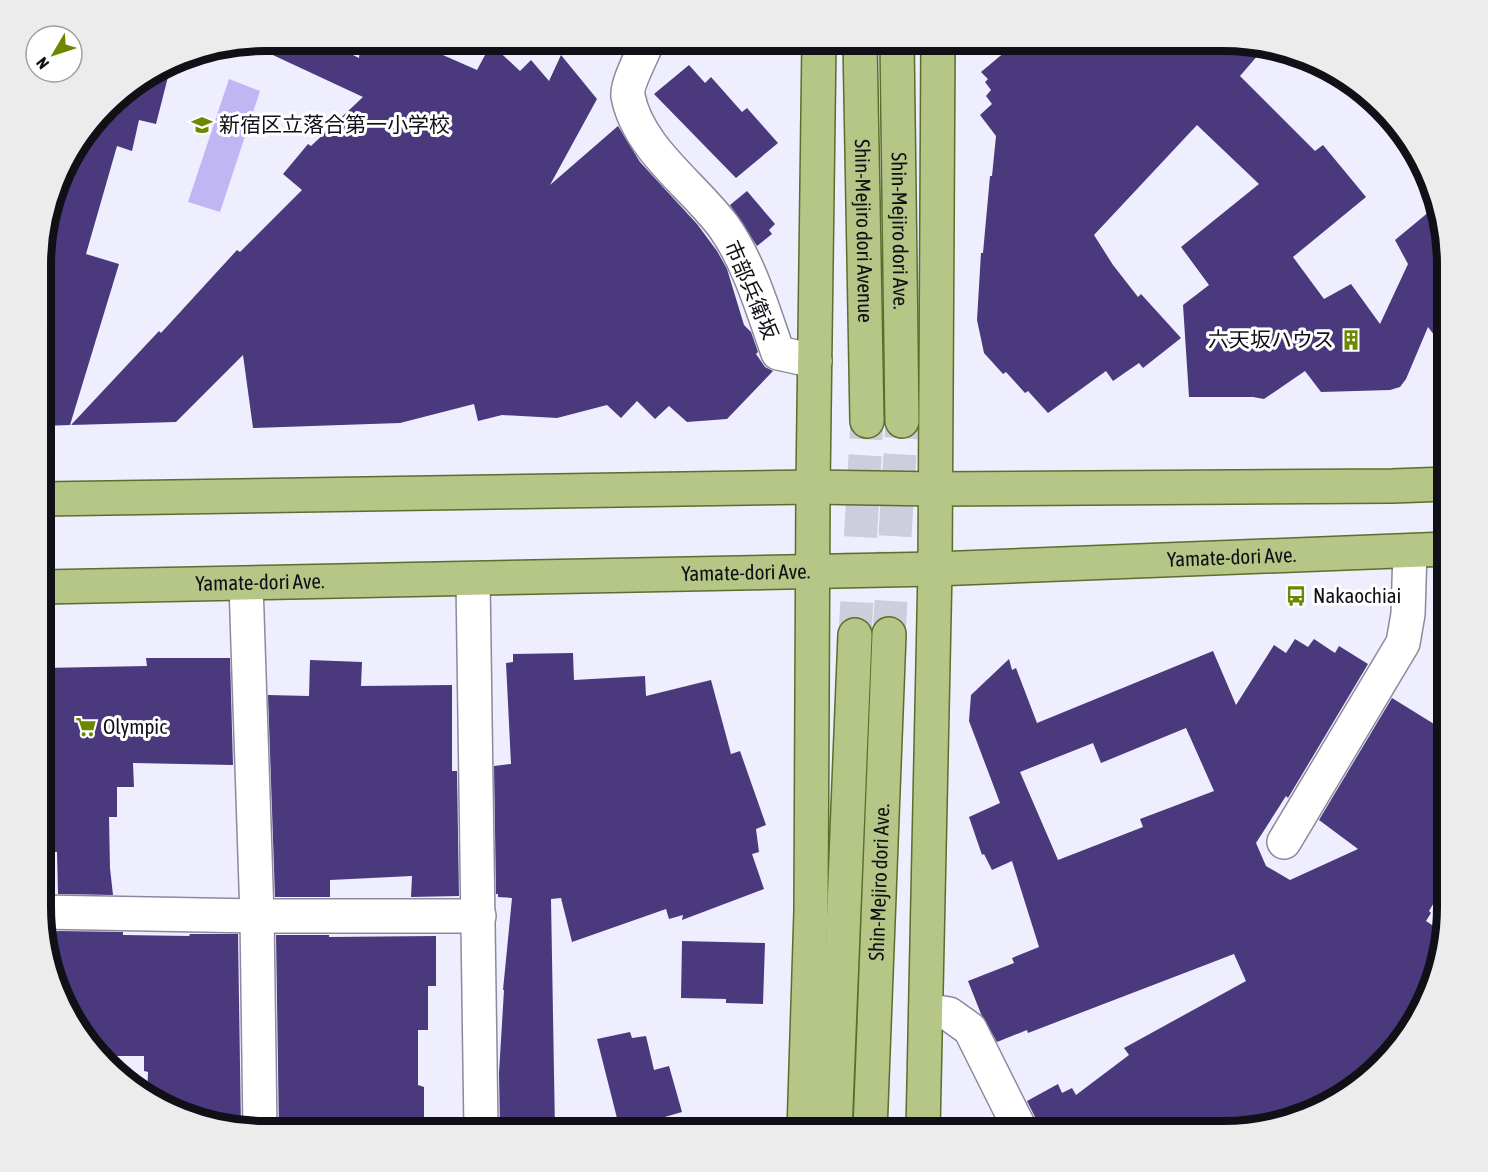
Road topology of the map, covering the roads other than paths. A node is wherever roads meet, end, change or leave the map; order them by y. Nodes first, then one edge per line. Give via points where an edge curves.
1 (644, 51) edge
2 (819, 51) edge
3 (860, 51) edge
4 (897, 51) edge
5 (938, 51) edge
6 (815, 361) junction
7 (867, 421) tunnel mouth
8 (902, 421) tunnel mouth
9 (1437, 484) edge
10 (813, 488) junction
11 (936, 489) junction
12 (51, 499) edge
13 (1437, 550) edge
14 (1410, 551) junction
15 (935, 569) junction
16 (813, 572) junction
17 (473, 580) junction
18 (246, 584) junction
19 (51, 587) edge
20 (890, 634) tunnel mouth
21 (855, 635) tunnel mouth
22 (1284, 842) dead end
23 (51, 912) edge
24 (257, 916) junction
25 (479, 916) junction
26 (926, 1010) junction
27 (260, 1121) edge
28 (481, 1121) edge
29 (804, 1121) edge
30 (835, 1121) edge
31 (870, 1121) edge
32 (923, 1121) edge
33 (1016, 1121) edge

1 - 6 street, 市部兵衛坂 via 627,93 633,116 658,153 724,228 749,274 778,353
2 - 6 main road
3 - 7 main road, Shin-Mejiro dori Avenue
4 - 8 main road, Shin-Mejiro dori Ave.
5 - 11 main road
6 - 10 main road
9 - 11 main road
10 - 11 main road
10 - 12 main road
10 - 16 main road
11 - 15 main road
13 - 14 main road, Yamate-dori Ave.
14 - 15 main road, Yamate-dori Ave.
14 - 22 street via 1403,643
15 - 16 main road, Yamate-dori Ave.
15 - 26 main road
16 - 17 main road, Yamate-dori Ave.
16 - 29 main road via 811,911
17 - 18 main road, Yamate-dori Ave.
17 - 25 street
18 - 19 main road, Yamate-dori Ave.
18 - 24 street
20 - 31 main road, Shin-Mejiro dori Ave.
21 - 30 main road, Shin-Mejiro dori Ave.
23 - 24 street
24 - 25 street
24 - 27 street
25 - 28 street
26 - 32 main road
26 - 33 street via 949,1014 970,1029

